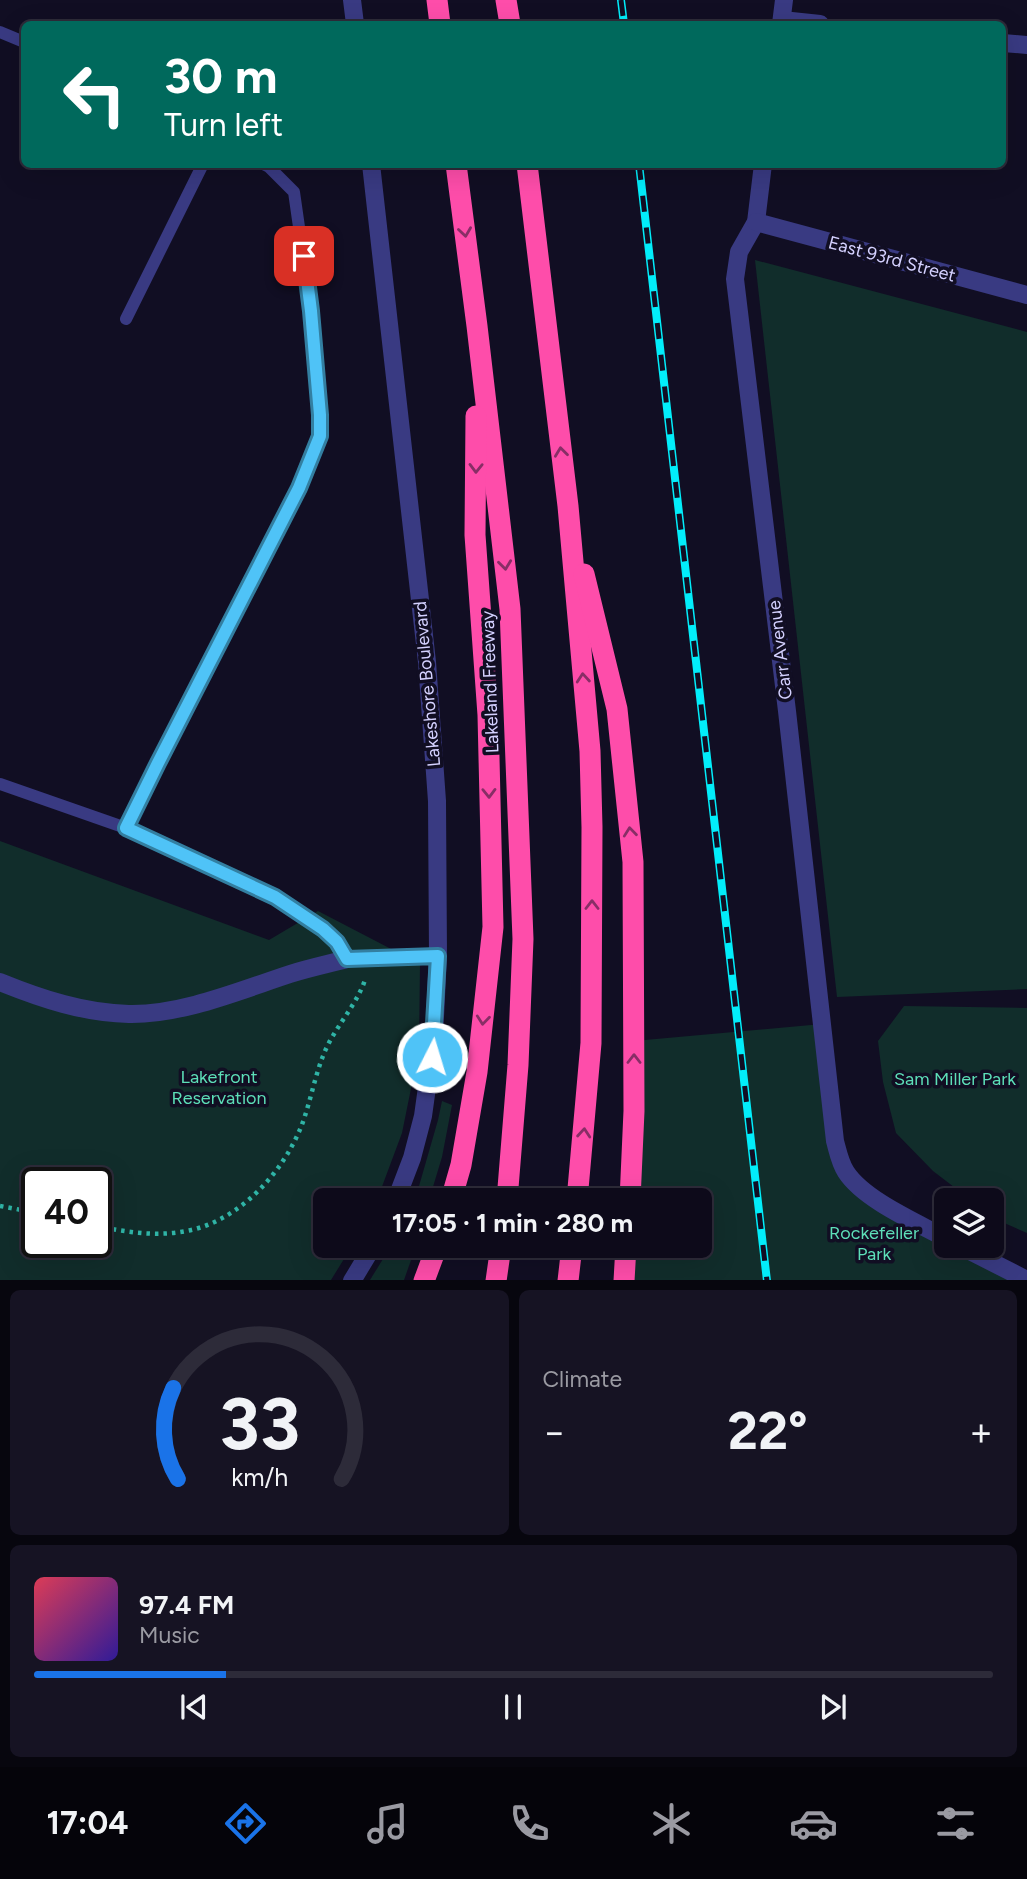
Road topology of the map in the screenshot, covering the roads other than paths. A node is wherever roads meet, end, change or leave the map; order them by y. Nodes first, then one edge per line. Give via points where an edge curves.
1 (352, 0) edge
2 (437, 0) edge
3 (506, 0) edge
4 (784, 0) edge
5 (355, 21) edge
6 (440, 21) edge
7 (510, 21) edge
8 (781, 21) edge
9 (0, 32) edge
10 (21, 41) edge
11 (1006, 43) edge
12 (1027, 45) edge
13 (201, 168) edge
14 (270, 168) edge
15 (371, 168) edge
16 (457, 168) edge
17 (527, 168) edge
18 (763, 168) edge
19 (756, 222) junction
20 (1027, 296) edge
21 (126, 319) dead end
22 (477, 326) junction
23 (568, 506) junction
24 (0, 784) edge
25 (126, 828) junction
26 (438, 956) junction
27 (347, 959) junction
28 (0, 982) edge
29 (401, 1188) edge
30 (454, 1188) edge
31 (509, 1188) edge
32 (578, 1188) edge
33 (631, 1188) edge
34 (934, 1232) edge
35 (366, 1258) edge
36 (433, 1258) edge
37 (499, 1258) edge
38 (571, 1258) edge
39 (625, 1258) edge
40 (984, 1258) edge
41 (352, 1280) edge
42 (425, 1280) edge
43 (496, 1280) edge
44 (568, 1280) edge
45 (624, 1280) edge
46 (1027, 1280) edge

1 - 5 street
2 - 6 highway
3 - 7 highway
4 - 8 street
9 - 10 lane
11 - 12 street
13 - 21 lane
14 - 25 lane via 294,192 311,311 320,436 299,488
15 - 26 street, Lakeshore Boulevard via 427,662 437,801
16 -> 22 highway, Lakeland Freeway
23 -> 17 highway
18 - 19 street, Carr Avenue
19 - 20 street, East 93rd Street
19 - 34 street, Carr Avenue via 739,252 736,279 835,1141 847,1174 856,1183
22 -> 30 highway via 475,535 488,715 492,927 477,1072
22 -> 31 highway, Lakeland Freeway via 510,609 523,939
32 -> 23 highway via 592,1043 592,827 590,751
33 -> 23 highway via 635,1111 634,862 617,709
24 - 25 lane
25 - 27 lane via 275,897 323,929
26 - 27 lane
26 - 29 street, Lakeshore Boulevard via 434,1037 423,1116
27 - 28 street via 224,997 143,1013 72,1007
35 - 41 street
36 - 42 highway
37 - 43 highway
38 - 44 highway
39 - 45 highway
40 - 46 street

